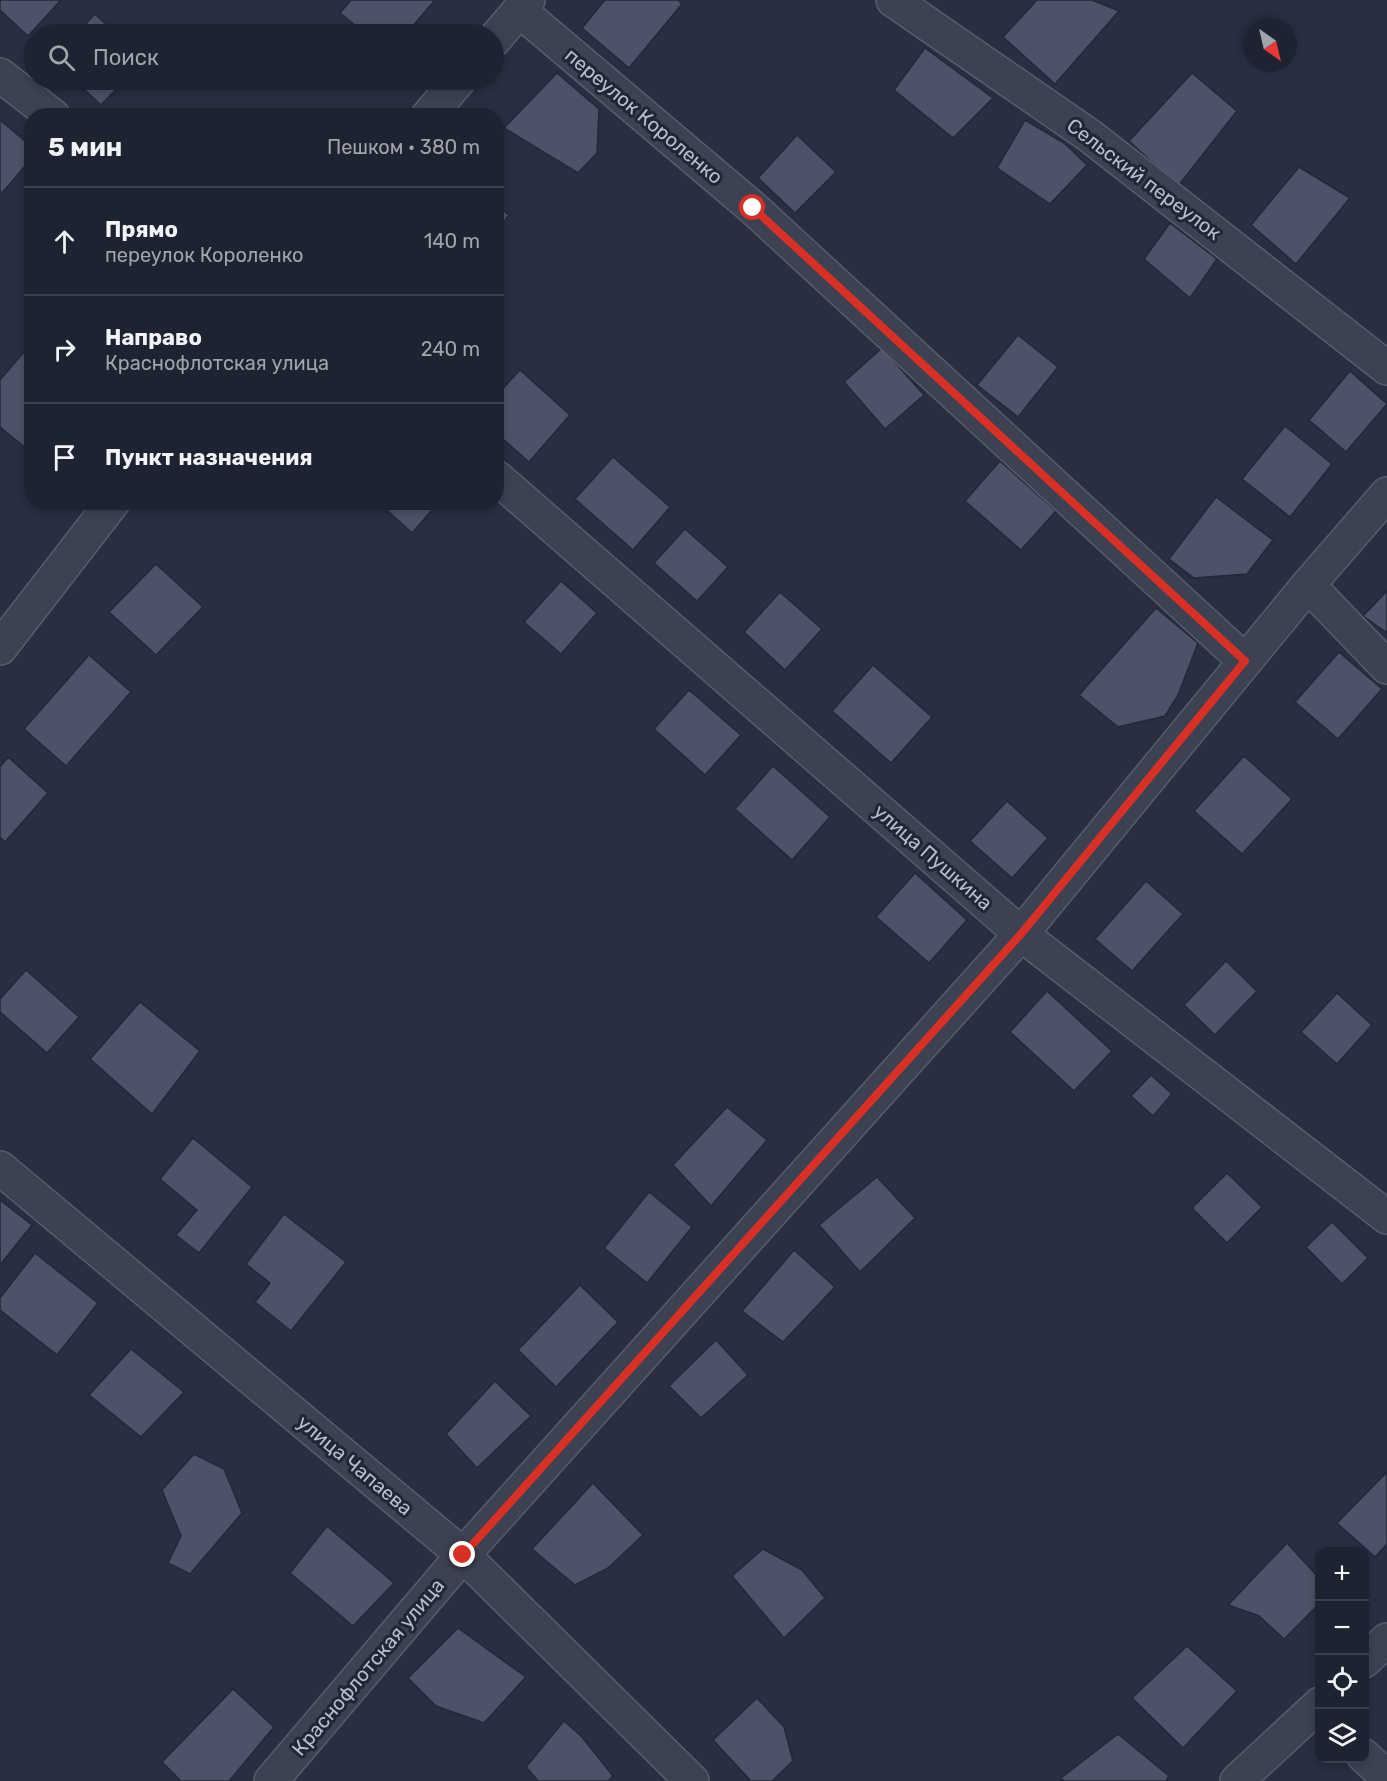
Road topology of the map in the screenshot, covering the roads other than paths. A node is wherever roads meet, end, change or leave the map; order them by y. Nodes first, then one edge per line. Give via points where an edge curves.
1 (893, 0) edge
2 (524, 5) edge
3 (504, 28) edge
4 (0, 75) edge
5 (450, 90) edge
6 (43, 108) edge
7 (435, 108) edge
8 (1387, 368) edge
9 (504, 484) edge
10 (1387, 494) edge
11 (107, 510) edge
12 (1308, 585) junction
13 (0, 648) edge
14 (1245, 661) junction
15 (1387, 667) edge
16 (1021, 934) junction
17 (0, 1168) edge
18 (1387, 1217) edge
19 (463, 1555) junction
20 (1387, 1640) edge
21 (1369, 1657) edge
22 (1317, 1709) edge
23 (1369, 1760) edge
24 (1387, 1777) edge
25 (271, 1781) edge
26 (692, 1781) edge
27 (1237, 1781) edge

1 - 8 street, Сельский переулок via 1090,136
2 - 3 street
2 - 14 street, переулок Короленко via 753,208
4 - 6 street
5 - 7 street
9 - 16 street, улица Пушкина
10 - 12 street, Краснофлотская улица
11 - 13 street
12 - 14 street, Краснофлотская улица
12 - 15 street
14 - 16 street, Краснофлотская улица
16 - 18 street, улица Пушкина
16 - 19 street, Краснофлотская улица
17 - 19 street, улица Чапаева
19 - 25 street, Краснофлотская улица
19 - 26 street, улица Чапаева
20 - 21 street
22 - 27 street
23 - 24 street

